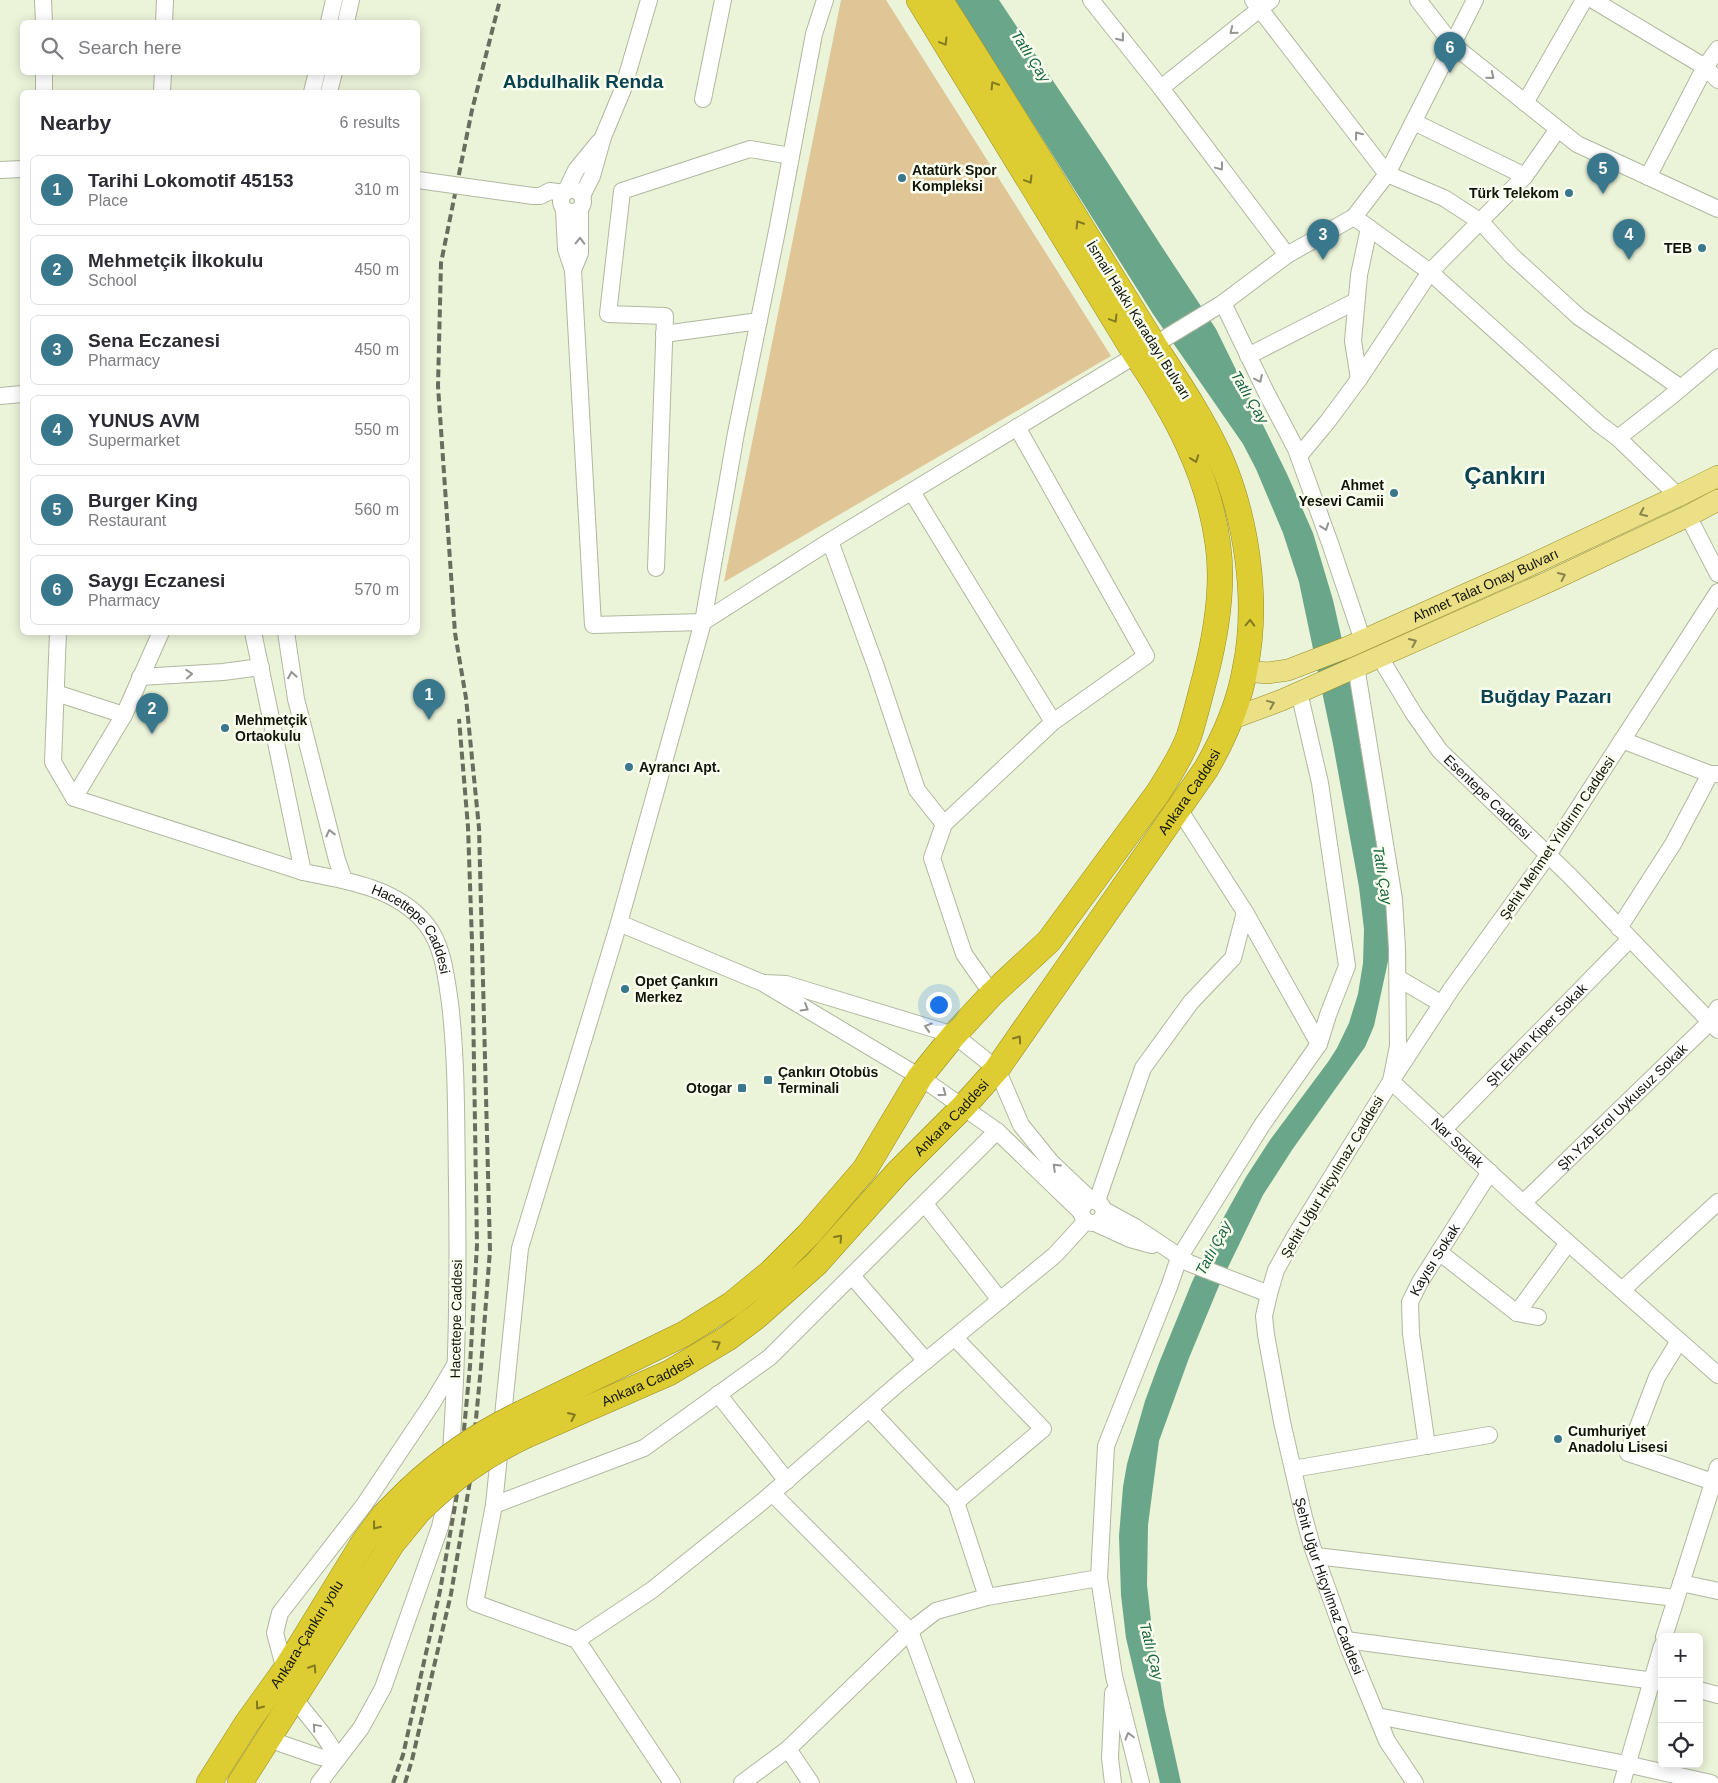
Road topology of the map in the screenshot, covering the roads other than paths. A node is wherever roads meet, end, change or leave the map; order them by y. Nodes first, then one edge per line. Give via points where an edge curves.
1 (43, 0) edge
2 (165, 0) edge
3 (334, 0) edge
4 (351, 0) edge
5 (649, 0) edge
6 (723, 0) edge
7 (825, 0) edge
8 (919, 0) edge
9 (940, 0) edge
10 (1090, 0) edge
11 (1418, 0) edge
12 (1475, 0) edge
13 (1593, 1) edge
14 (1262, 3) edge
15 (44, 20) edge
16 (164, 20) edge
17 (329, 20) edge
18 (346, 20) edge
19 (1453, 45) junction
20 (1718, 49) edge
21 (1705, 66) junction
22 (44, 75) edge
23 (163, 75) edge
24 (316, 75) edge
25 (333, 75) edge
26 (1718, 80) edge
27 (1161, 88) junction
28 (44, 90) edge
29 (162, 90) edge
30 (312, 90) edge
31 (330, 90) edge
32 (703, 99) dead end
33 (1525, 103) junction
34 (1414, 122) junction
35 (1558, 129) junction
36 (791, 156) junction
37 (20, 169) edge
38 (0, 170) edge
39 (1387, 174) junction
40 (1525, 176) junction
41 (1648, 177) junction
42 (420, 180) edge
43 (570, 201) junction
44 (1718, 209) edge
45 (1354, 217) junction
46 (1481, 222) junction
47 (1369, 228) junction
48 (1287, 255) junction
49 (1430, 272) junction
50 (1356, 301) junction
51 (1223, 303) junction
52 (759, 321) junction
53 (664, 334) junction
54 (1151, 346) junction
55 (1248, 356) junction
56 (1718, 357) edge
57 (1359, 378) junction
58 (1681, 388) junction
59 (20, 394) edge
60 (0, 396) edge
61 (1017, 427) junction
62 (1618, 438) junction
63 (1299, 456) junction
64 (1718, 476) edge
65 (912, 492) junction
66 (1678, 496) junction
67 (1718, 500) edge
68 (1688, 516) junction
69 (830, 541) junction
70 (656, 568) dead end
71 (1718, 574) edge
72 (1718, 592) edge
73 (703, 622) junction
74 (58, 635) edge
75 (160, 635) edge
76 (254, 635) edge
77 (286, 635) edge
78 (1355, 656) junction
79 (1379, 656) junction
80 (260, 667) junction
81 (1245, 671) junction
82 (140, 677) junction
83 (1305, 689) junction
84 (56, 693) junction
85 (124, 715) junction
86 (1231, 719) junction
87 (1054, 722) junction
88 (1622, 740) junction
89 (1714, 774) edge
90 (74, 798) junction
91 (1179, 809) junction
92 (944, 824) junction
93 (1548, 855) junction
94 (303, 872) junction
95 (344, 880) junction
96 (1245, 912) junction
97 (619, 923) junction
98 (1625, 934) junction
99 (1398, 978) junction
100 (763, 983) junction
101 (992, 994) junction
102 (1442, 1004) junction
103 (1715, 1020) edge
104 (954, 1035) junction
105 (1319, 1044) junction
106 (997, 1069) junction
107 (920, 1077) junction
108 (1391, 1081) junction
109 (963, 1107) junction
110 (1444, 1129) junction
111 (996, 1131) junction
112 (1490, 1172) junction
113 (1718, 1202) edge
114 (1523, 1203) junction
115 (925, 1204) junction
116 (1092, 1211) junction
117 (1568, 1243) junction
118 (1439, 1252) junction
119 (1178, 1256) junction
120 (852, 1276) junction
121 (1622, 1290) junction
122 (1269, 1294) junction
123 (1000, 1300) junction
124 (1518, 1313) junction
125 (1538, 1317) dead end
126 (955, 1338) junction
127 (1679, 1341) junction
128 (926, 1361) junction
129 (456, 1362) junction
130 (1718, 1375) edge
131 (718, 1394) junction
132 (869, 1409) junction
133 (524, 1424) junction
134 (1489, 1435) dead end
135 (1427, 1446) junction
136 (1293, 1469) junction
137 (1715, 1475) edge
138 (786, 1481) junction
139 (772, 1493) junction
140 (414, 1500) junction
141 (956, 1502) junction
142 (494, 1506) junction
143 (1316, 1556) junction
144 (1099, 1578) junction
145 (1678, 1590) junction
146 (1718, 1591) edge
147 (987, 1597) junction
148 (910, 1631) junction
149 (1665, 1633) edge
150 (577, 1640) junction
151 (1346, 1640) junction
152 (285, 1670) junction
153 (1114, 1676) junction
154 (1657, 1681) edge
155 (1703, 1691) edge
156 (1718, 1695) edge
157 (294, 1697) junction
158 (1377, 1716) junction
159 (268, 1739) junction
160 (788, 1749) junction
161 (337, 1758) junction
162 (1626, 1764) junction
163 (209, 1783) edge
164 (240, 1783) edge
165 (319, 1783) edge
166 (672, 1783) edge
167 (742, 1783) edge
168 (811, 1783) edge
169 (966, 1783) edge
170 (1113, 1783) edge
171 (1142, 1783) edge
172 (1415, 1783) edge
173 (1622, 1783) edge
174 (1711, 1783) edge

1 - 15 street
2 - 16 street
3 - 17 street
4 - 18 street
5 - 43 street via 623,89 603,137 592,176
6 - 32 street
7 - 36 street via 814,34
8 -> 54 highway
54 -> 9 highway, İsmail Hakkı Karadayı Bulvarı
10 -> 27 street
11 - 19 street
12 - 19 street
13 - 21 street
13 - 33 street
14 -> 27 street
39 -> 14 street
19 -> 33 street
19 - 34 street
20 - 21 street
21 - 26 street
21 - 41 street
22 - 28 street
23 - 29 street
24 - 30 street
25 - 31 street
27 -> 48 street
33 - 35 street
34 - 39 street
34 - 40 street
35 - 40 street
35 - 41 street via 1577,144
36 - 52 street
36 - 53 street via 750,149 622,191 608,314 665,316
37 - 38 street
39 - 45 street
39 - 46 street via 1444,198
40 - 46 street
41 - 44 street
42 - 43 street, bridge via 537,196 549,204
43 - 73 street via 566,249 573,270 593,625
45 - 47 street
45 - 48 street
46 - 49 street
46 - 58 street via 1512,256 1579,317
47 - 49 street
47 - 50 street
48 - 51 street
49 - 57 street
49 - 62 street
50 - 55 street
50 - 57 street via 1353,341
51 - 54 street
51 - 55 street, Şehit Uğur Hiçyılmaz Caddesi
52 - 53 street
52 - 73 street
53 - 70 street
54 - 61 street
81 -> 54 highway, İsmail Hakkı Karadayı Bulvarı via 1249,643 1249,577 1235,502 1212,441
54 -> 101 highway via 1159,389 1181,428 1214,519 1219,546 1219,584 1217,622 1209,659 1188,737 1158,793 1049,941
55 -> 63 street, Şehit Uğur Hiçyılmaz Caddesi
56 - 58 street
57 - 63 street
58 - 62 street
59 - 60 street
61 - 65 street
61 - 87 street via 1146,656
62 - 66 street
63 -> 78 street, Şehit Uğur Hiçyılmaz Caddesi via 1331,546
64 - 66 main road, Ahmet Talat Onay Bulvarı
65 - 69 street
65 - 87 street
66 -> 78 main road, Ahmet Talat Onay Bulvarı via 1522,569
67 - 68 main road, Ahmet Talat Onay Bulvarı
68 - 71 street
79 -> 68 main road, Ahmet Talat Onay Bulvarı
69 - 73 street
69 - 92 street via 917,790
72 - 88 street, Şehit Mehmet Yıldırım Caddesi
73 - 97 street
74 - 84 street
75 - 82 street
76 - 80 street
95 -> 77 street via 296,699
78 - 79 main road, Ahmet Talat Onay Bulvarı
78 - 81 main road, Ahmet Talat Onay Bulvarı via 1308,663 1278,672
78 - 83 main road
78 - 99 street, Şehit Uğur Hiçyılmaz Caddesi via 1394,899
79 - 93 street, Esentepe Caddesi via 1440,751
82 -> 80 street
80 - 94 street
81 - 86 highway, Ankara Caddesi
82 - 85 street
86 -> 83 main road
83 - 105 street via 1347,966
84 - 85 street
84 - 90 street via 53,762
85 - 90 street
86 - 91 highway, Ankara Caddesi via 1220,745
87 - 92 street
88 - 89 street
88 - 93 street, Şehit Mehmet Yıldırım Caddesi
89 - 98 street, Şh.Erkan Kiper Sokak
90 - 94 street, Hacettepe Caddesi
91 - 96 street
106 -> 91 highway, Ankara Caddesi
92 - 101 street via 932,858 964,954
93 - 98 street, Esentepe Caddesi
93 - 102 street, Şehit Mehmet Yıldırım Caddesi
94 - 95 street, Hacettepe Caddesi
95 - 129 street, Hacettepe Caddesi via 392,896 416,914 437,943 444,965 456,1066
96 - 105 street
96 - 116 street via 1233,958 1191,1002 1143,1068
97 - 100 street
97 - 142 street via 520,1248
98 - 103 street, Esentepe Caddesi
98 - 110 street, Şh.Erkan Kiper Sokak
99 - 102 street
99 - 108 street, Şehit Uğur Hiçyılmaz Caddesi via 1398,1046
104 -> 100 street via 786,984
100 -> 107 street
101 - 104 highway
102 - 108 street, Şehit Mehmet Yıldırım Caddesi
103 - 114 street, Şh.Yzb.Erol Uykusuz Sokak
104 - 106 street
104 - 107 highway
105 - 119 street via 1262,1125
106 - 109 highway, Ankara Caddesi
116 -> 106 street via 1021,1125
107 -> 109 street
107 - 133 highway via 865,1169 771,1272 717,1314
108 - 110 street, Nar Sokak
108 - 122 street, Şehit Uğur Hiçyılmaz Caddesi via 1294,1236 1276,1270
109 - 111 street
133 -> 109 highway, Ankara Caddesi via 669,1373 742,1329 816,1264 898,1172
110 - 112 street, Nar Sokak
111 - 115 street
111 - 116 street via 1044,1178
112 - 114 street, Nar Sokak
112 - 118 street, Kayısı Sokak
113 - 121 street
114 - 117 street, Nar Sokak
115 - 120 street
115 - 123 street
116 - 119 street via 1135,1227
116 - 123 street via 1055,1256
117 - 121 street, Nar Sokak
117 - 124 street
118 - 124 street
118 - 135 street, Kayısı Sokak via 1414,1292 1409,1312
119 - 122 street
119 - 144 street via 1169,1287 1106,1446
120 - 128 street
120 - 131 street via 770,1357
121 - 127 street, Nar Sokak
122 - 136 street, Şehit Uğur Hiçyılmaz Caddesi via 1264,1316 1266,1335
123 - 126 street
124 - 125 street
126 - 128 street
126 - 141 street via 1043,1429
127 - 130 street, Nar Sokak
127 - 137 street via 1657,1377 1628,1453
128 - 132 street
129 - 152 street via 364,1505 280,1613 275,1633
129 - 161 street, Hacettepe Caddesi via 445,1506 440,1527 383,1688 361,1728
131 - 138 street
131 - 142 street via 644,1448
132 - 138 street
132 - 141 street
133 - 140 highway, bridge via 492,1428 460,1448 435,1467
134 - 135 street
135 - 136 street
136 - 143 street, Şehit Uğur Hiçyılmaz Caddesi
137 - 145 street
138 - 139 street
139 - 148 street
139 - 150 street via 652,1590
140 -> 152 highway, Ankara-Çankırı yolu via 384,1516 363,1543
157 -> 140 highway, Ankara-Çankırı yolu via 392,1544
141 - 147 street
142 - 150 street via 475,1603
143 - 145 street
143 - 151 street, Şehit Uğur Hiçyılmaz Caddesi
144 - 147 street
144 - 153 street
145 - 146 street
145 - 149 street
147 - 148 street via 936,1611
148 - 160 street
148 - 169 street
150 - 166 street
151 - 154 street
151 - 158 street, Şehit Uğur Hiçyılmaz Caddesi
152 -> 163 highway, Ankara-Çankırı yolu via 247,1722
153 - 170 street via 1110,1758
171 -> 153 street
154 - 162 street
155 - 156 street
157 - 159 highway, Ankara-Çankırı yolu
161 -> 157 street via 328,1740
158 - 162 street
158 - 172 street, Şehit Uğur Hiçyılmaz Caddesi via 1387,1741
159 - 161 street via 320,1757
159 - 164 highway, Ankara-Çankırı yolu
160 - 167 street
160 - 168 street
161 - 165 street, Hacettepe Caddesi
162 - 173 street
162 - 174 street

